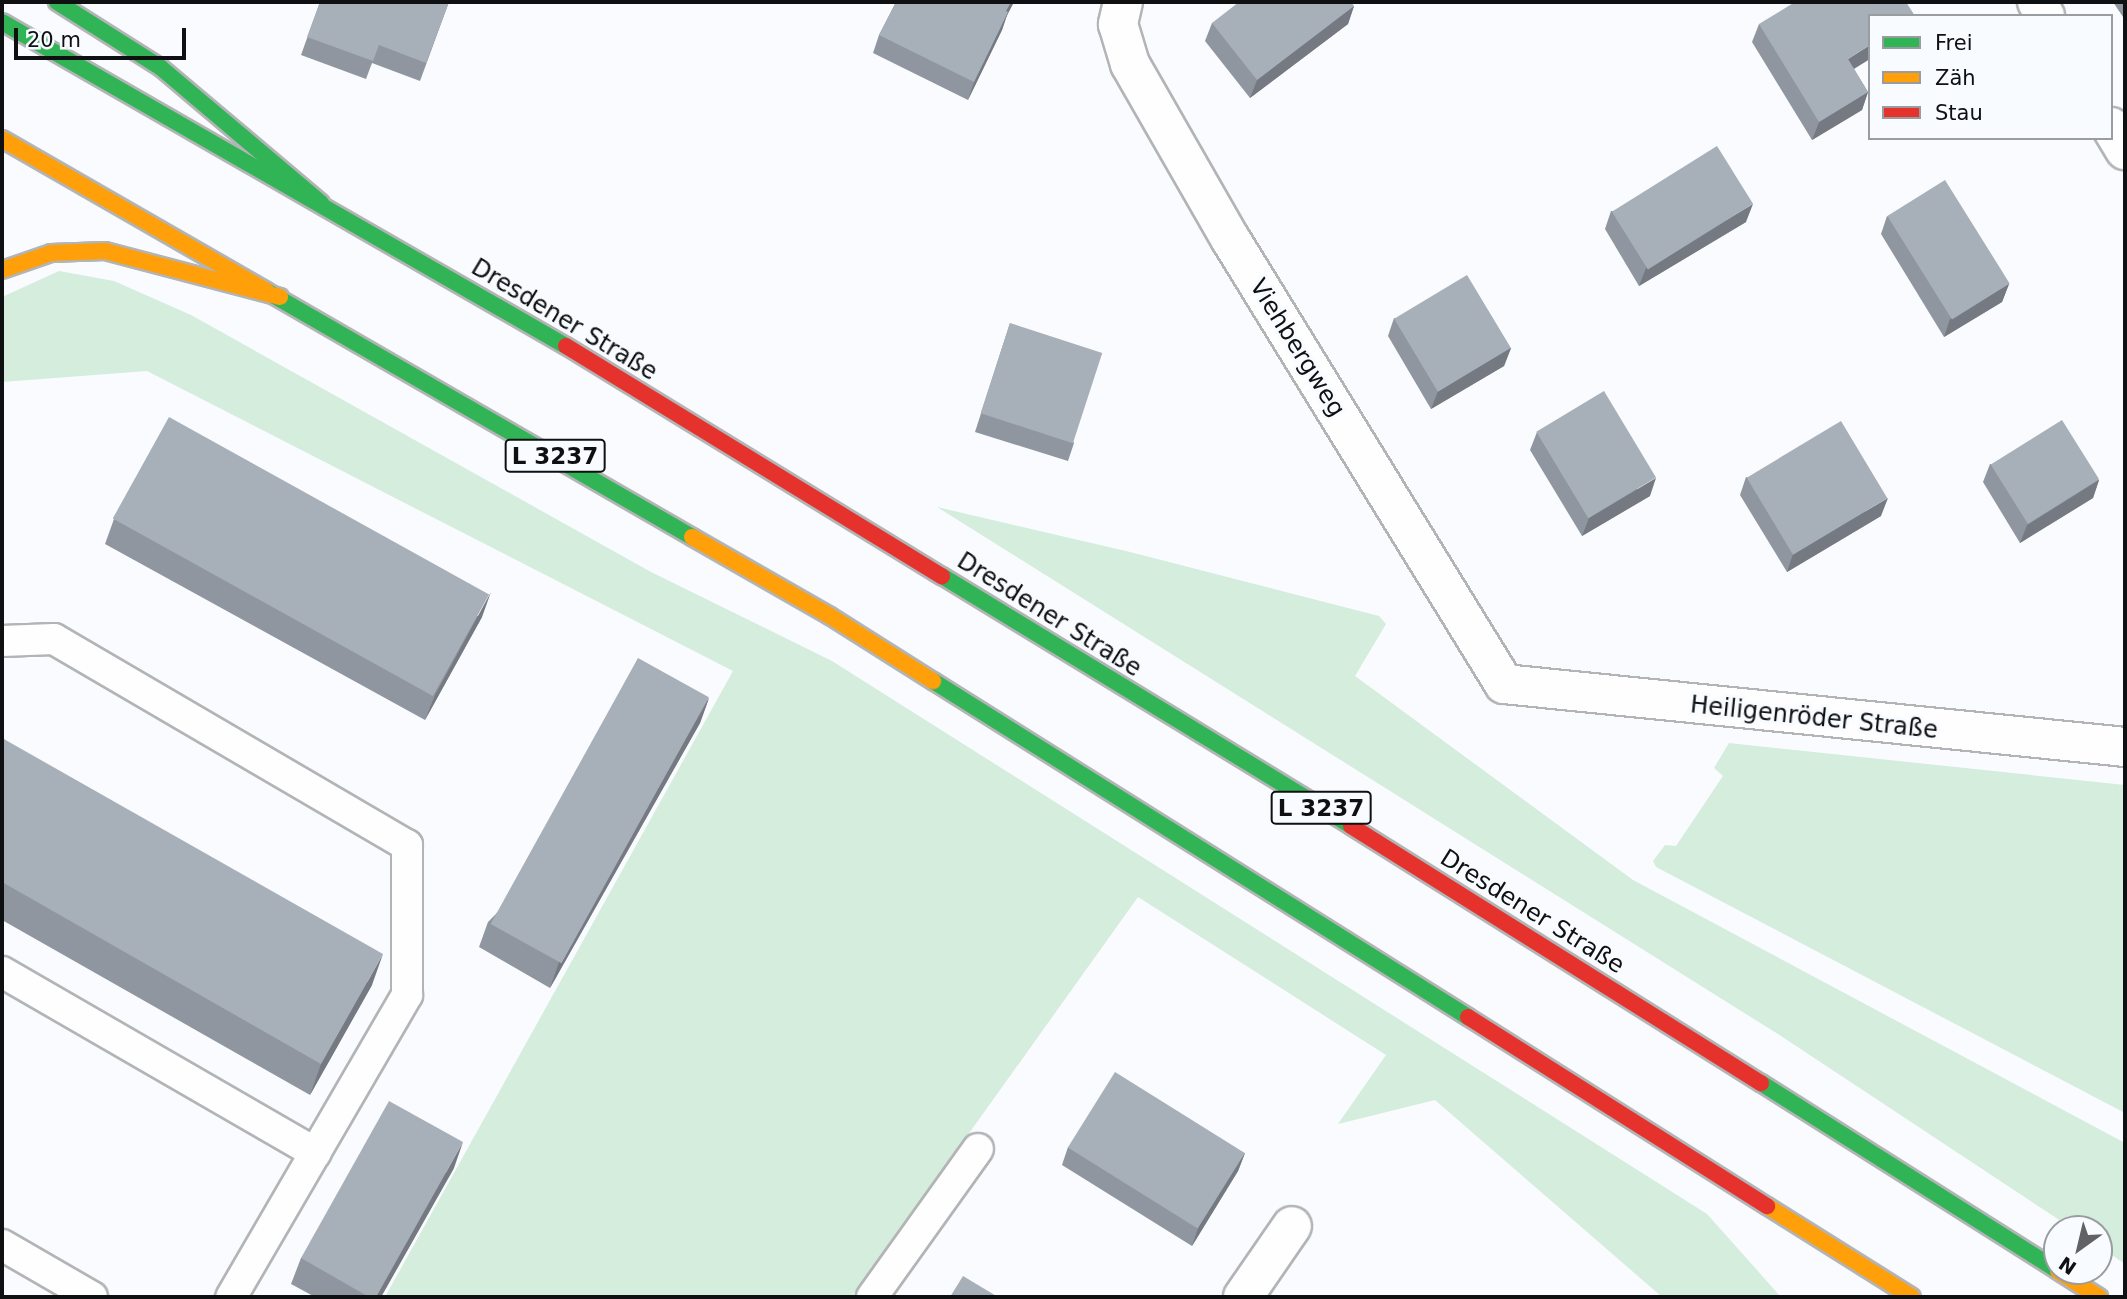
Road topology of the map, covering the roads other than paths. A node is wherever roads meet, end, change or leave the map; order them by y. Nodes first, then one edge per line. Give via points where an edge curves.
1 (57, 2) edge
2 (1123, 2) edge
3 (2, 22) edge
4 (2113, 130) edge
5 (2, 139) edge
6 (2125, 150) edge
7 (321, 203) junction
8 (2, 270) edge
9 (280, 297) junction
10 (2, 641) edge
11 (1504, 684) joint
12 (2125, 747) edge
13 (2, 972) edge
14 (978, 1149) dead end
15 (315, 1153) junction
16 (1292, 1226) dead end
17 (2, 1245) edge
18 (2043, 1262) edge
19 (2080, 1285) edge
20 (92, 1297) edge
21 (231, 1297) edge
22 (872, 1297) edge
23 (1243, 1297) edge
24 (1912, 1297) edge
25 (2099, 1297) edge

1 - 7 main road via 160,67
2 - 11 street, Viehbergweg via 1118,24 1130,64 1231,240
3 - 7 main road, Dresdener Straße / L 3237
4 - 6 street
5 - 9 main road, L 3237
7 - 18 main road, Dresdener Straße / L 3237 via 580,354 1480,906
8 - 9 main road via 51,253 105,251
9 - 24 main road, L 3237 via 830,615
10 - 15 lane via 54,639 407,845 407,995
11 - 12 street, Heiligenröder Straße
13 - 15 lane
14 - 22 lane
15 - 21 lane
16 - 23 street
17 - 20 lane
19 - 25 main road, Dresdener Straße / L 3237

